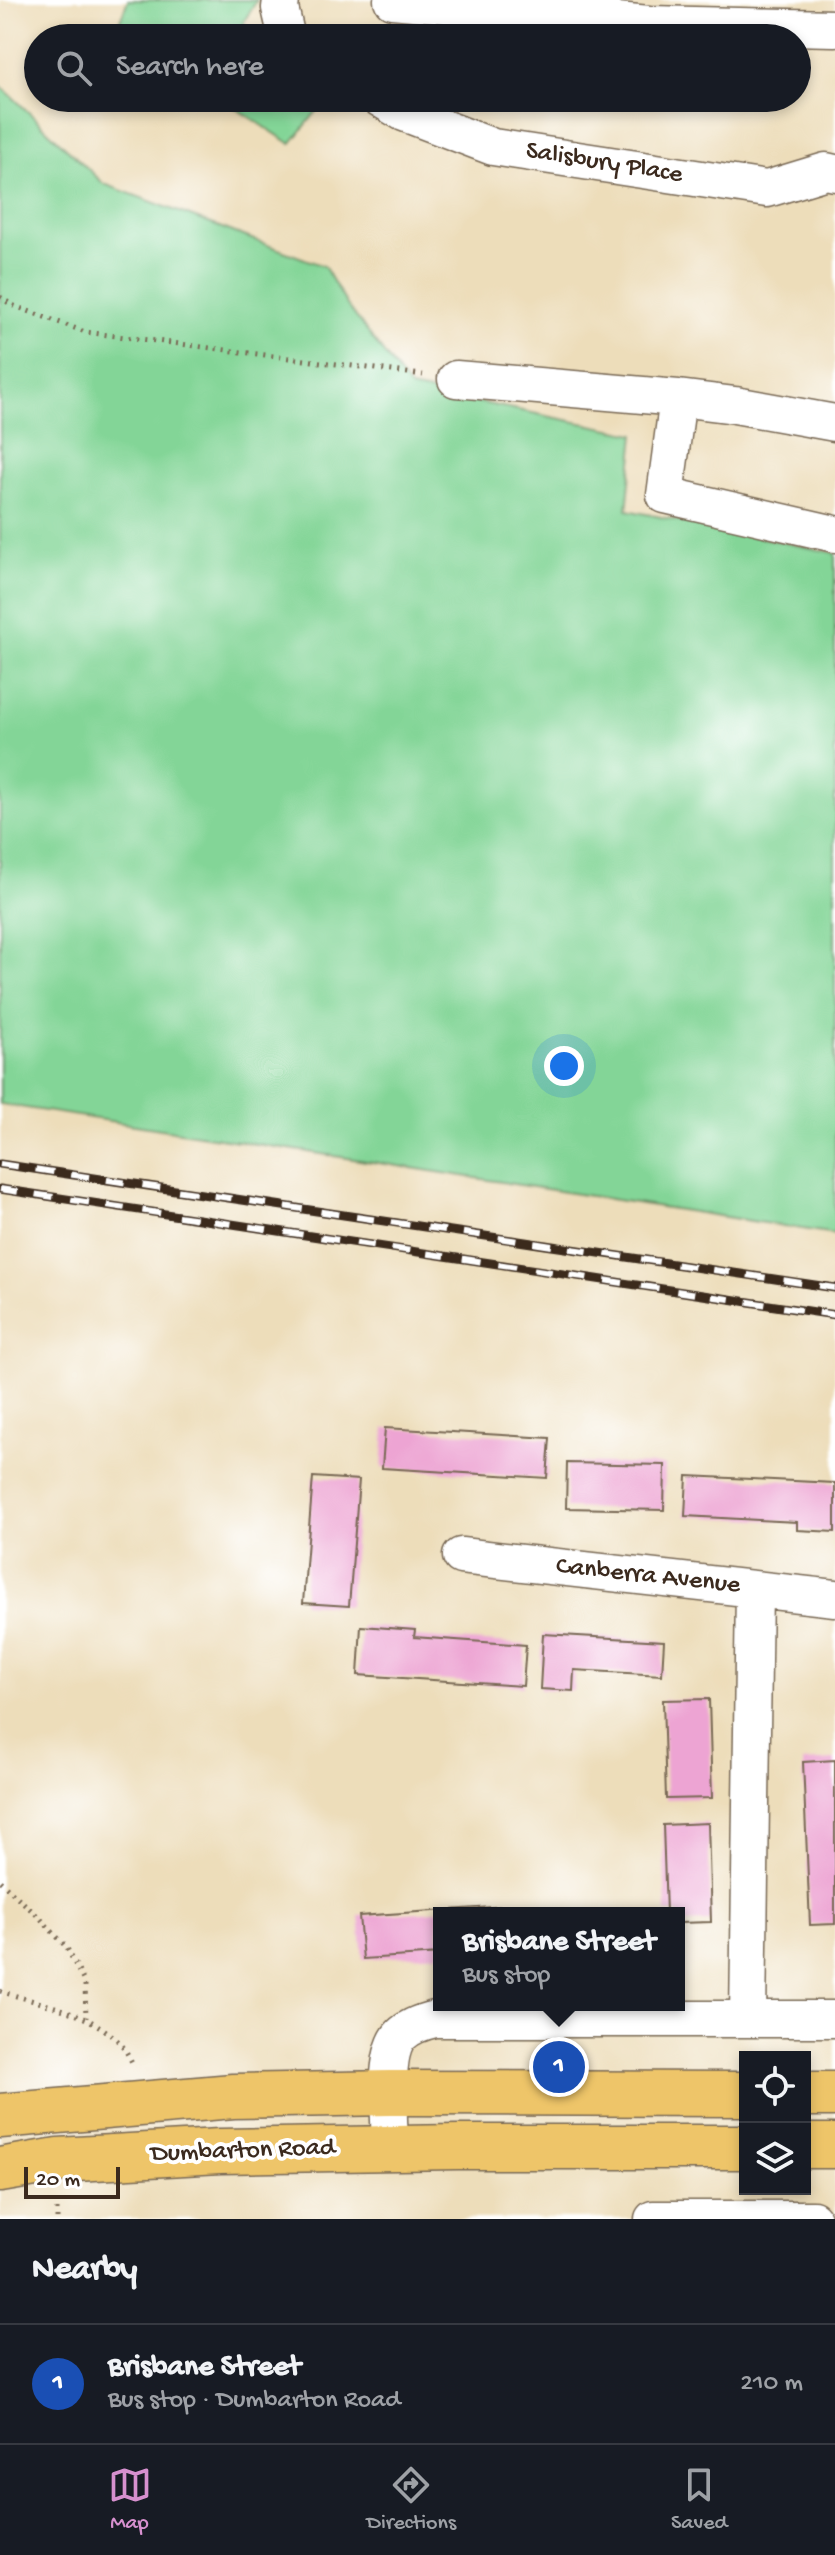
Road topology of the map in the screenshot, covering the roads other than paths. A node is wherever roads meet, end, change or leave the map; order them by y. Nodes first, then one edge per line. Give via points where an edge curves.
1 (281, 0) edge
2 (392, 0) edge
3 (284, 24) edge
4 (649, 24) edge
5 (811, 27) edge
6 (835, 28) edge
7 (402, 112) edge
8 (835, 173) edge
9 (456, 379) road end
10 (678, 398) junction
11 (835, 423) edge
12 (835, 534) edge
13 (461, 1556) dead end
14 (754, 1589) junction
15 (835, 1598) edge
16 (748, 2018) junction
17 (835, 2019) edge
18 (390, 2093) junction
19 (739, 2094) edge
20 (811, 2094) edge
21 (835, 2094) edge
22 (0, 2116) edge
23 (811, 2146) edge
24 (835, 2146) edge
25 (739, 2147) edge
26 (390, 2148) junction
27 (0, 2170) edge
28 (653, 2219) edge
29 (747, 2219) edge
30 (813, 2219) edge

1 - 3 street
2 - 4 street
5 - 6 street
7 - 8 street, Salisbury Place via 493,147 767,189 826,171
9 - 10 street
10 - 11 street
10 - 12 street via 665,495
13 - 14 street, Canberra Avenue
14 - 15 street, Canberra Avenue
14 - 16 street
16 - 17 street
16 - 18 street via 435,2019 399,2036 391,2053
18 - 19 main road, Dumbarton Road
18 - 22 main road, Dumbarton Road via 233,2096
18 - 26 street
20 - 21 main road
23 - 24 main road
25 - 26 main road, Dumbarton Road
26 - 27 main road, Dumbarton Road via 220,2151 49,2161
28 - 29 street
29 - 30 street

